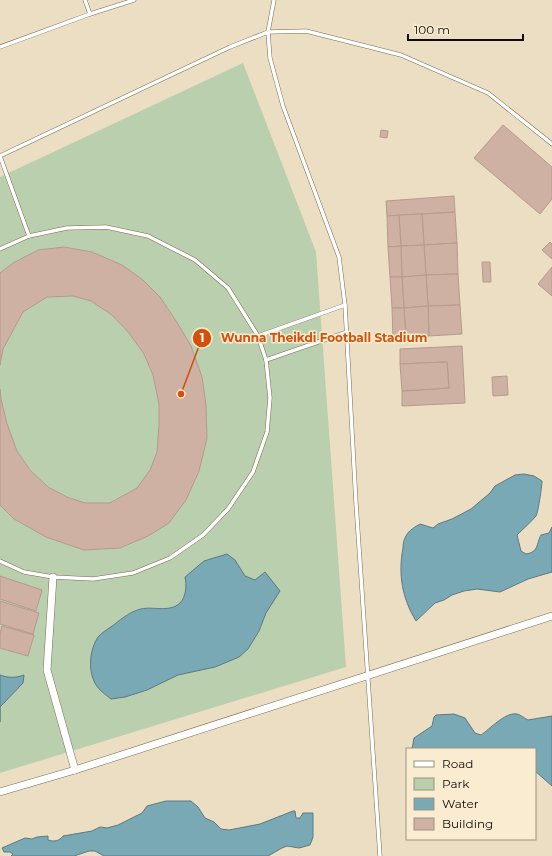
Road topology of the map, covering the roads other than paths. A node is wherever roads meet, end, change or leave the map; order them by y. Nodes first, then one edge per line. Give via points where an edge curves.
1 (85, 0) edge
2 (134, 0) edge
3 (274, 0) edge
4 (90, 14) junction
5 (268, 32) junction
6 (0, 47) edge
7 (552, 144) edge
8 (29, 236) junction
9 (0, 249) edge
10 (345, 305) junction
11 (347, 332) junction
12 (258, 336) junction
13 (266, 360) junction
14 (0, 561) edge
15 (53, 577) junction
16 (552, 616) edge
17 (368, 676) junction
18 (75, 770) junction
19 (0, 792) edge
20 (380, 856) edge

1 - 4 lane
2 - 4 lane
3 - 5 lane
4 - 6 lane
5 - 7 lane via 306,31 401,55 488,93
5 - 8 lane via 223,50 0,156
5 - 10 lane via 270,58 283,106 339,257
8 - 9 lane
8 - 12 lane via 67,228 106,227 148,236 195,260 228,288
10 - 11 lane
10 - 12 lane
11 - 13 lane
11 - 17 lane
12 - 13 lane
13 - 15 lane via 270,398 267,432 253,472 228,509 203,535 170,558 133,573 93,579
14 - 15 lane via 24,572
15 - 18 street via 47,670
16 - 17 street
17 - 18 street
17 - 20 lane
18 - 19 street

